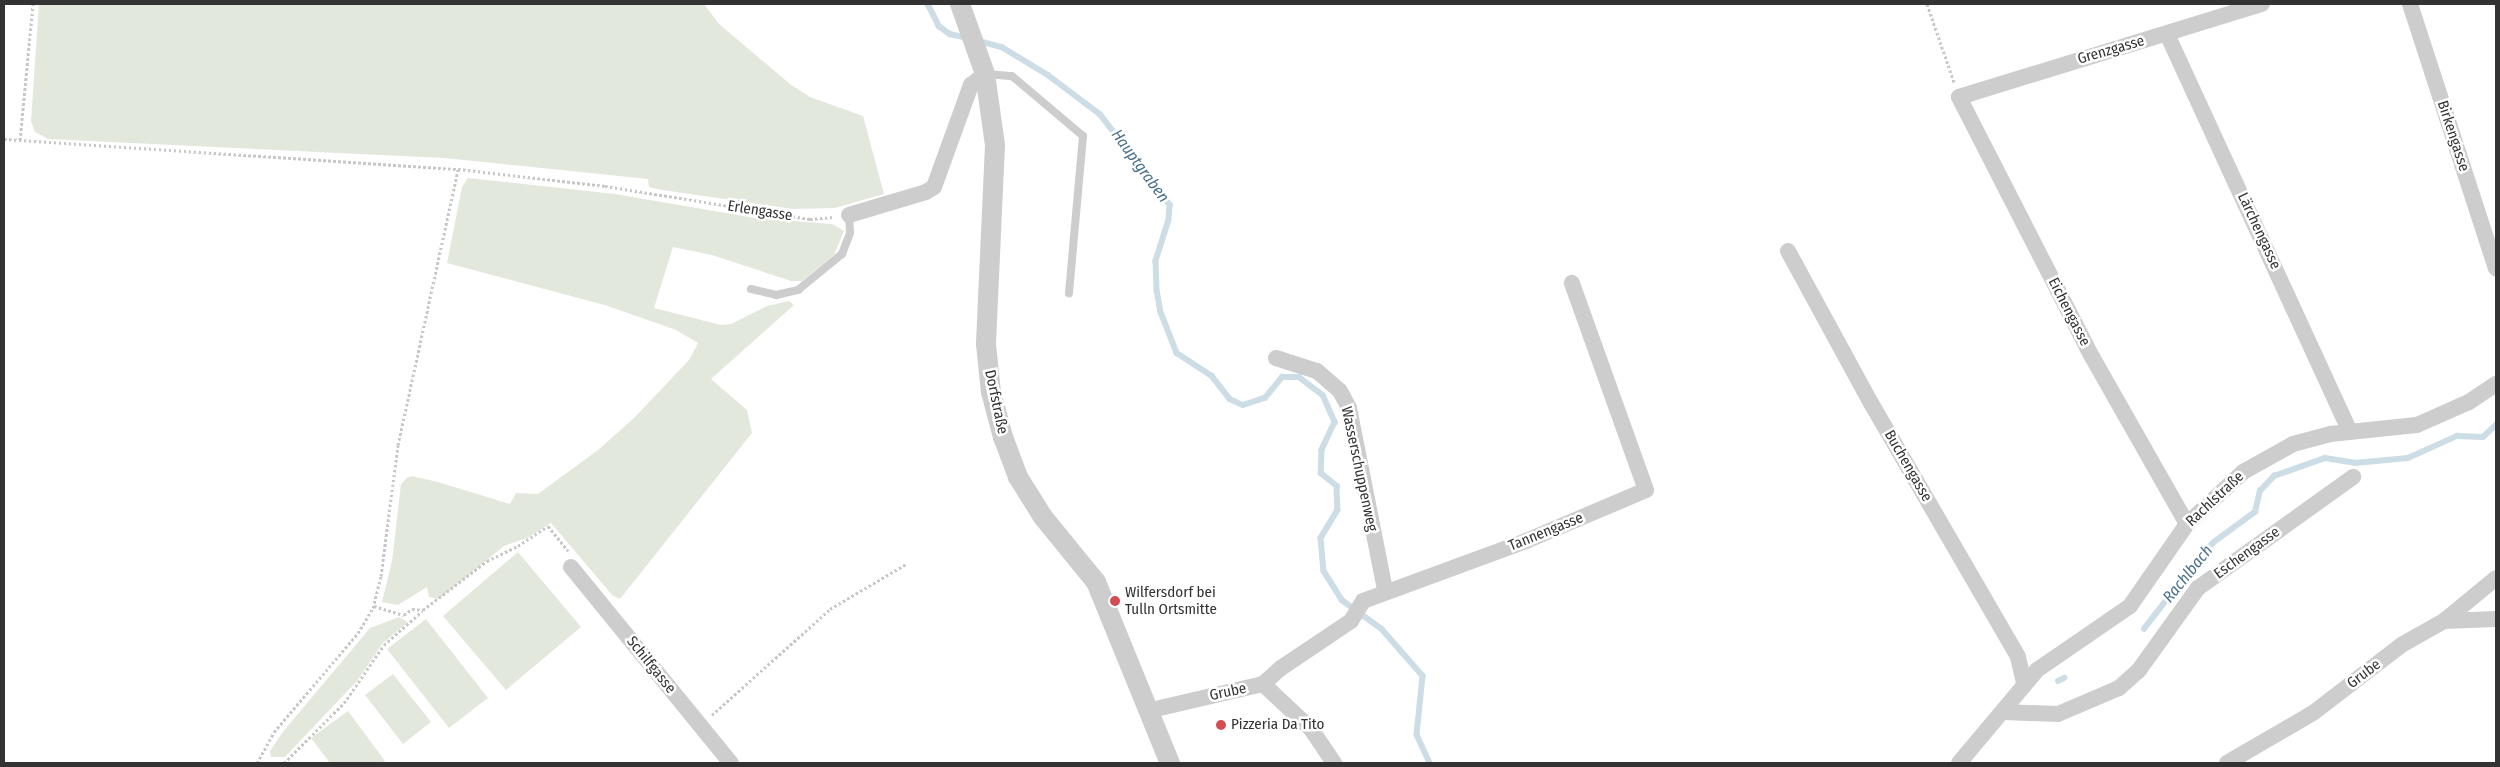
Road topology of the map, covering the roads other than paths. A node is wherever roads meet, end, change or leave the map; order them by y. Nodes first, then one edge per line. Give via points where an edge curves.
1 (960, 4) edge
2 (2262, 4) edge
3 (2410, 4) edge
4 (2167, 34) junction
5 (985, 74) junction
6 (1959, 97) joint
7 (849, 215) joint
8 (1788, 252) dead end
9 (2496, 268) edge
10 (1572, 284) dead end
11 (751, 289) dead end
12 (1069, 293) dead end
13 (1276, 358) dead end
14 (2496, 384) edge
15 (2349, 430) junction
16 (2352, 477) dead end
17 (2187, 524) junction
18 (571, 567) road end
19 (2496, 578) edge
20 (1385, 590) junction
21 (2496, 619) edge
22 (2444, 621) junction
23 (2024, 682) junction
24 (1263, 684) junction
25 (1148, 711) junction
26 (2003, 712) junction
27 (731, 763) edge
28 (1170, 763) edge
29 (1334, 763) edge
30 (1959, 763) edge
31 (2227, 763) edge

1 - 5 street, Dorfstraße
2 - 4 street, Grenzgasse
3 - 9 street, Birkengasse
4 - 6 street, Grenzgasse
4 - 15 street, Lärchengasse
5 - 7 street via 971,85 934,187
5 - 12 lane via 1012,76 1083,136
5 - 25 street, Dorfstraße via 996,145 986,344 991,392 1002,437 1018,477 1043,517 1096,582
6 - 17 street, Eichengasse via 2092,357
7 - 11 lane via 850,234 842,254 798,290 776,295
8 - 23 street, Buchengasse via 1871,403 2018,656
10 - 20 street, Tannengasse via 1646,490 1526,541
13 - 20 street, Wasserschuppenweg via 1317,371 1340,391 1349,408
14 - 15 street, Rachlstraße via 2469,402 2417,426
15 - 17 street, Rachlstraße via 2293,444 2244,472
16 - 26 street, Eschengasse via 2198,588 2140,670 2119,688 2058,714
17 - 23 street, Rachlstraße via 2130,606
18 - 27 street, Schilfgasse
19 - 22 street, Grube
20 - 24 street, Tannengasse via 1363,600 1351,621 1281,668
21 - 22 street
22 - 31 street, Grube via 2403,644 2313,713
23 - 26 street, Rachlstraße
24 - 25 street, Grube
24 - 29 street, Grube via 1311,729
25 - 28 street, Dorfstraße
26 - 30 street, Rachlstraße

